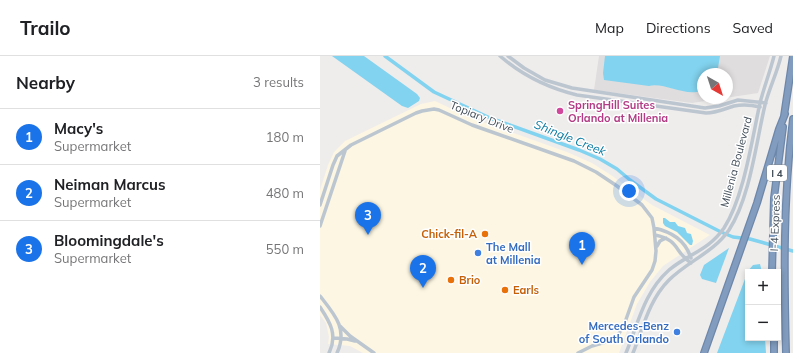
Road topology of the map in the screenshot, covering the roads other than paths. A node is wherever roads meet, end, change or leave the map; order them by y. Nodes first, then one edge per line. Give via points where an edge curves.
1 (500, 56) edge
2 (508, 56) edge
3 (774, 56) edge
4 (781, 56) edge
5 (793, 56) edge
6 (766, 103) junction
7 (760, 104) junction
8 (765, 108) junction
9 (785, 114) junction
10 (793, 119) edge
11 (345, 150) junction
12 (320, 205) edge
13 (320, 226) edge
14 (654, 228) junction
15 (655, 235) junction
16 (666, 238) junction
17 (656, 251) junction
18 (691, 257) junction
19 (686, 259) junction
20 (692, 263) junction
21 (772, 269) edge
22 (320, 296) edge
23 (320, 307) edge
24 (340, 326) junction
25 (334, 338) junction
26 (341, 338) junction
27 (774, 341) edge
28 (359, 343) junction
29 (329, 353) edge
30 (337, 353) edge
31 (374, 353) edge
32 (578, 353) edge
33 (626, 353) edge
34 (633, 353) edge
35 (704, 353) edge
36 (774, 353) edge
37 (786, 353) edge

1 - 7 street via 524,75 556,90 577,95 706,113
2 - 7 street via 549,81 586,91 705,108 738,100
3 - 7 street, Millenia Boulevard
4 - 6 street, Millenia Boulevard
5 - 9 highway, I 4
6 - 7 street
6 - 8 street, Millenia Boulevard
7 - 8 street
7 - 18 street, Millenia Boulevard via 742,183 732,211 717,236
8 - 20 street, Millenia Boulevard via 747,183 736,216 722,239 709,252
9 - 21 highway, I 4 via 777,171
9 - 35 highway
10 - 37 highway, I-4 Express via 784,234
11 - 12 street via 335,160
11 - 13 street
11 - 14 street, Topiary Drive via 416,113 439,110 472,125 583,165 642,205 652,218
14 - 15 street, Topiary Drive
14 - 18 street via 676,237
15 - 16 street
15 - 17 street, Topiary Drive
16 - 17 street, Topiary Drive via 660,241
16 - 19 street via 675,244
17 - 32 street, Topiary Drive via 654,265 634,297 620,332 609,341
18 - 19 street, Millenia Boulevard
18 - 20 street
19 - 20 street
19 - 33 street, Millenia Boulevard via 663,276 650,292
20 - 34 street, Millenia Boulevard via 671,278 658,293
22 - 24 street
23 - 25 street via 331,325
24 - 26 street
24 - 28 street
25 - 26 street
25 - 29 street
26 - 28 street
26 - 30 street
27 - 36 highway
28 - 31 street

